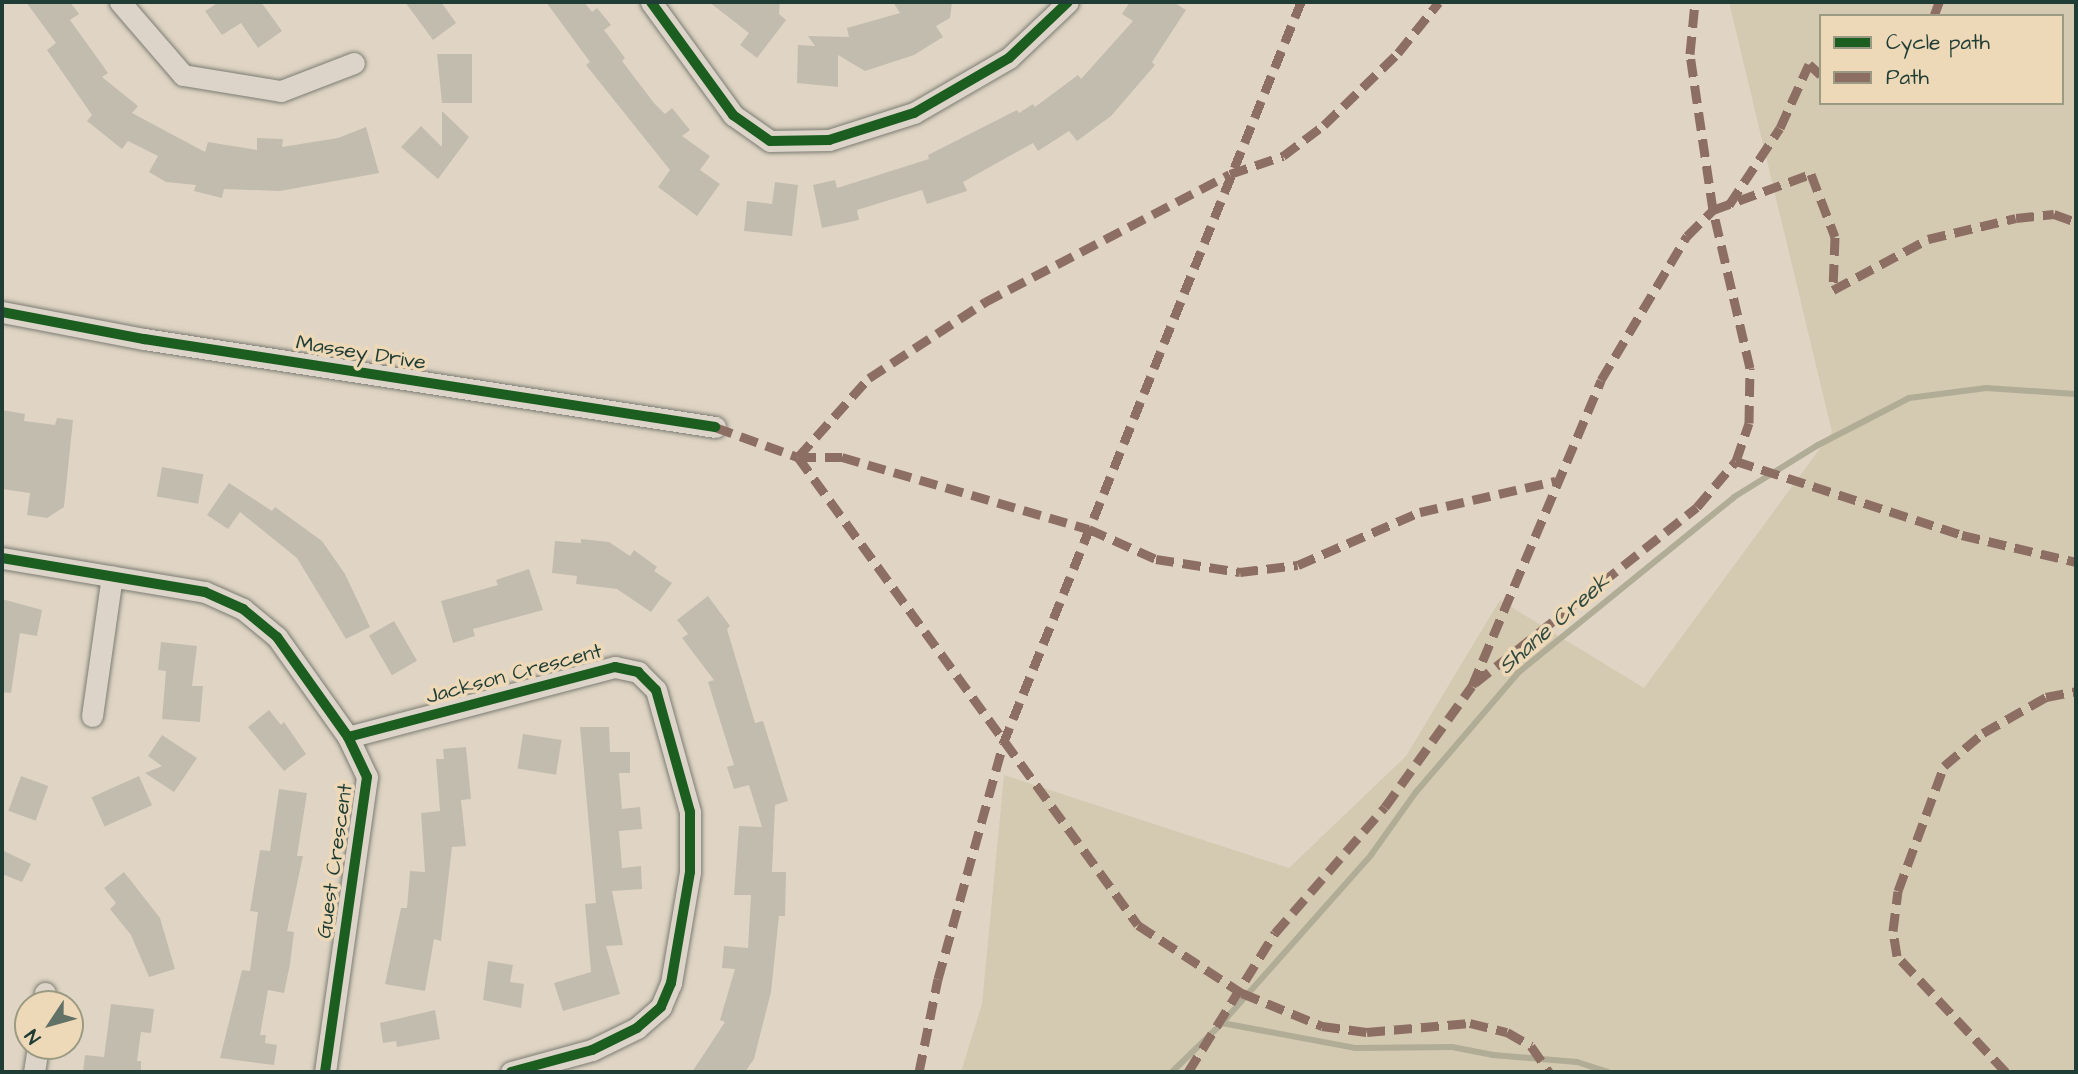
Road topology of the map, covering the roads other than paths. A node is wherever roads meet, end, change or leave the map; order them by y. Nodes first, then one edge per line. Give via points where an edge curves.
1 (651, 2) edge
2 (1068, 2) edge
3 (126, 4) edge
4 (354, 63) dead end
5 (2, 312) edge
6 (715, 427) dead end
7 (2, 558) edge
8 (112, 576) junction
9 (92, 716) dead end
10 (348, 737) junction
11 (325, 1072) edge
12 (511, 1072) edge

1 - 2 street via 733,115 770,141 829,140 914,113 1009,58
3 - 4 street via 183,75 281,91
5 - 6 street, Massey Drive via 144,340
7 - 8 street, Guest Crescent
8 - 9 street
8 - 10 street, Guest Crescent via 205,592 243,609 277,637
10 - 11 street, Guest Crescent via 366,777
10 - 12 street, Jackson Crescent via 615,667 638,672 656,690 690,812 690,872 671,983 661,1007 637,1028 592,1050

